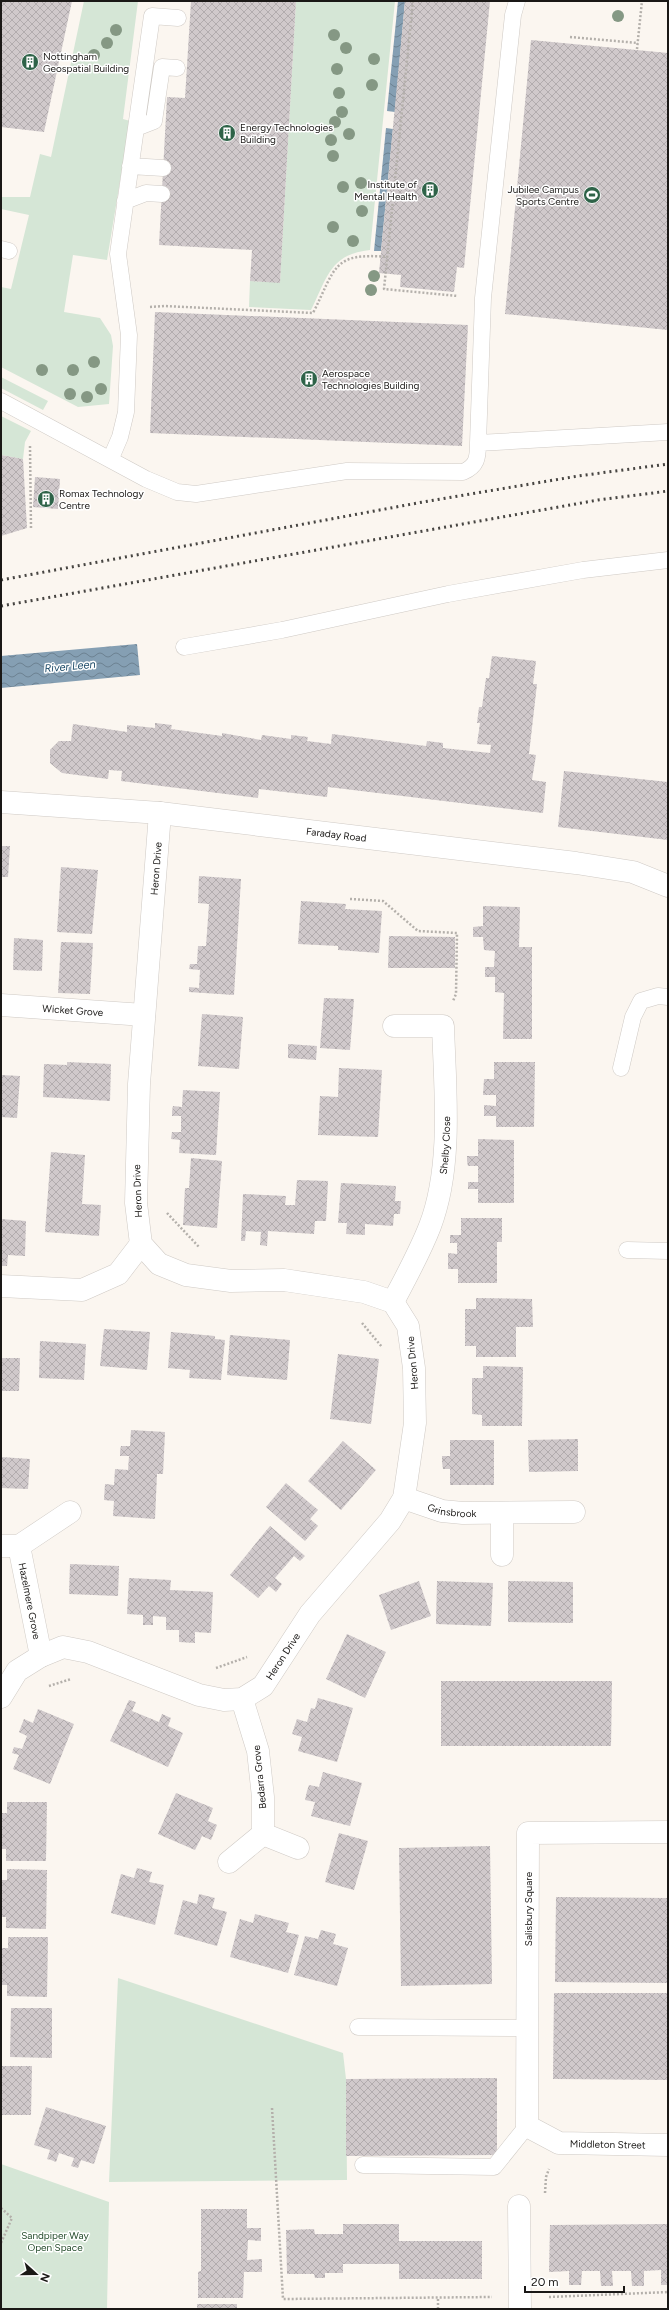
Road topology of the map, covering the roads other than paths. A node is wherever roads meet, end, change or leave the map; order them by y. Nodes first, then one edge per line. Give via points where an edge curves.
1 (517, 1) edge
2 (178, 18) dead end
3 (177, 68) dead end
4 (136, 128) junction
5 (130, 166) junction
6 (163, 168) dead end
7 (162, 194) dead end
8 (125, 200) junction
9 (1, 401) edge
10 (668, 432) edge
11 (478, 443) junction
12 (111, 458) junction
13 (668, 560) edge
14 (184, 647) dead end
15 (1, 802) edge
16 (160, 813) junction
17 (668, 886) edge
18 (668, 997) edge
19 (1, 1005) edge
20 (144, 1016) junction
21 (394, 1026) dead end
22 (621, 1068) dead end
23 (141, 1244) junction
24 (627, 1250) dead end
25 (668, 1251) edge
26 (1, 1286) edge
27 (393, 1302) junction
28 (404, 1498) junction
29 (70, 1512) dead end
30 (574, 1512) dead end
31 (502, 1513) junction
32 (10, 1546) edge
33 (502, 1555) dead end
34 (41, 1656) junction
35 (1, 1698) edge
36 (242, 1698) junction
37 (668, 1832) edge
38 (263, 1834) junction
39 (298, 1848) dead end
40 (229, 1862) dead end
41 (358, 2027) dead end
42 (528, 2028) junction
43 (527, 2126) junction
44 (668, 2145) edge
45 (363, 2165) dead end
46 (519, 2206) dead end
47 (520, 2303) edge

1 - 11 lane via 513,16 482,298
2 - 4 lane via 152,16
3 - 4 lane via 162,67 154,121
4 - 5 lane
5 - 6 lane
5 - 8 lane
7 - 8 lane via 146,193
8 - 12 lane via 118,254 129,335 126,412 120,437
9 - 12 lane
10 - 11 lane
11 - 12 lane via 478,458 473,468 463,472 347,471 196,494 177,492 146,479
13 - 14 lane via 576,572 448,594 282,630
15 - 16 street, Faraday Road
16 - 17 street, Faraday Road via 576,862 633,872
16 - 20 street, Heron Drive
18 - 22 lane via 658,996 641,1001 633,1017
19 - 20 street, Wicket Grove
20 - 23 street, Heron Drive via 136,1179
21 - 27 street, Shelby Close via 443,1026 444,1139 441,1187 431,1225
23 - 26 street via 118,1274 82,1290
23 - 27 street via 159,1264 186,1274 231,1281 291,1281 364,1292
24 - 25 lane
27 - 28 street, Heron Drive via 408,1326 414,1368 415,1423
28 - 31 street, Grinsbrook via 442,1511
28 - 36 street, Heron Drive via 390,1521 310,1614 263,1686
29 - 32 street, Hazelmere Grove
30 - 31 street, Grinsbrook
31 - 33 street
32 - 34 street, Hazelmere Grove
34 - 35 street, Heron Drive via 17,1671
34 - 36 street, Heron Drive via 63,1647 88,1652 199,1695 224,1700
36 - 38 street, Bedarra Grove via 258,1751 263,1797
37 - 42 street, Salisbury Square via 528,1833
38 - 39 street
38 - 40 street
41 - 42 lane
42 - 43 street, Salisbury Square
43 - 44 street, Middleton Street via 559,2143
43 - 45 lane via 494,2167
46 - 47 street

